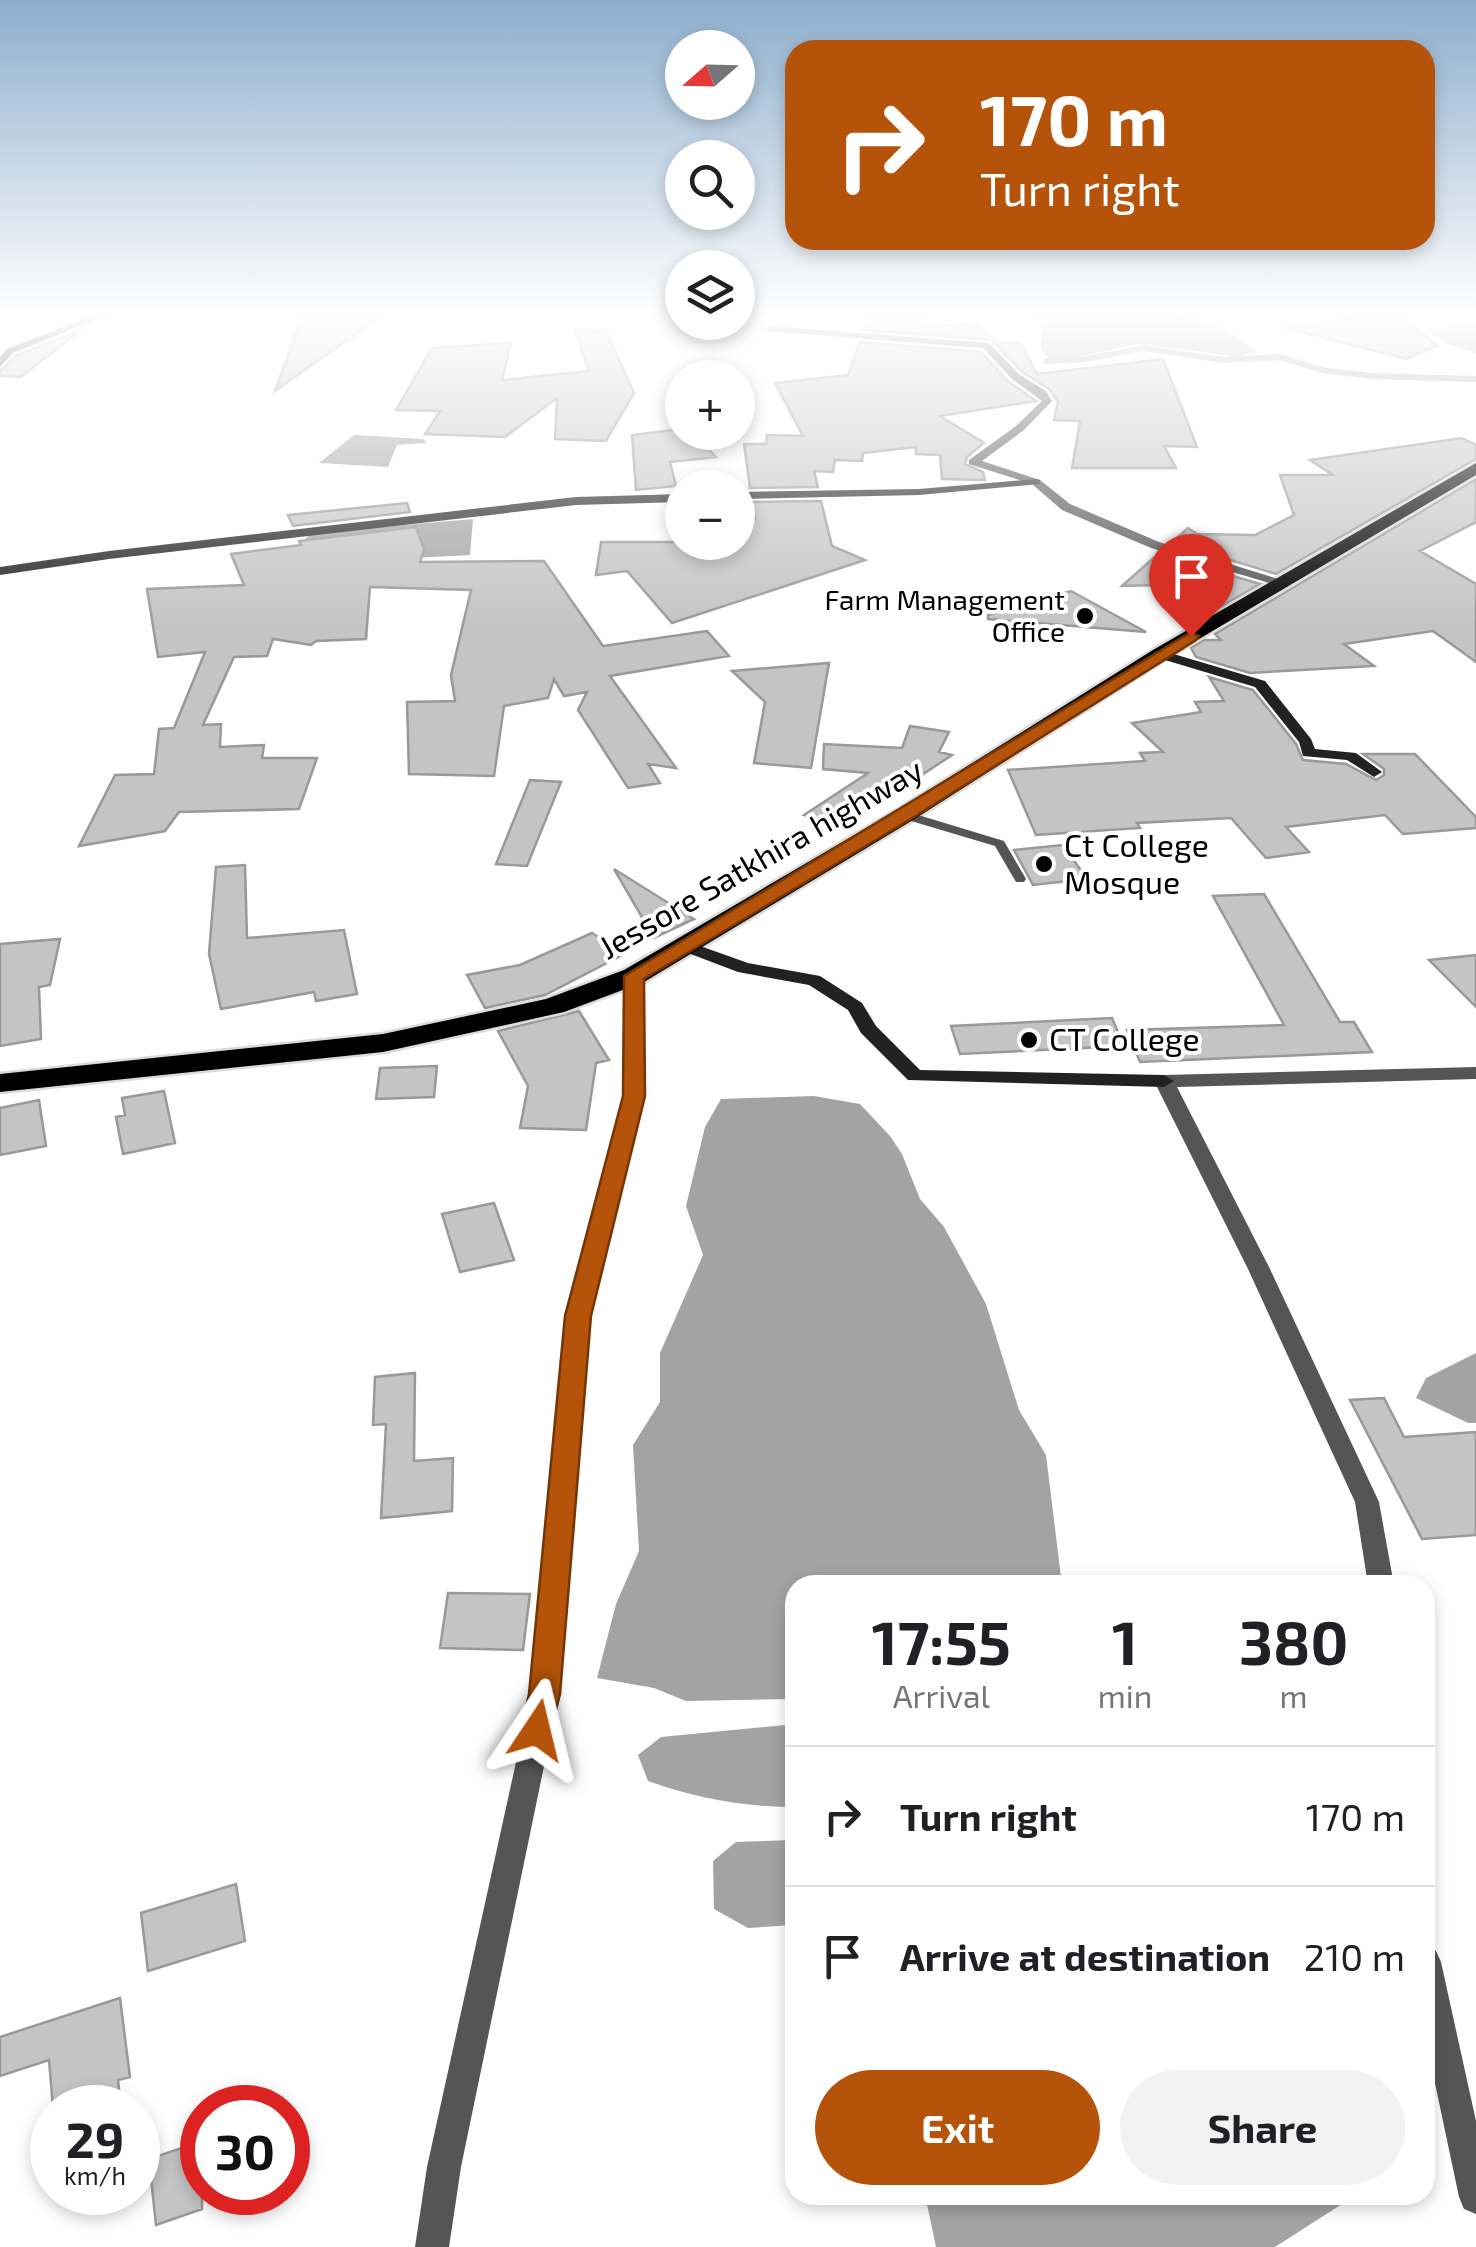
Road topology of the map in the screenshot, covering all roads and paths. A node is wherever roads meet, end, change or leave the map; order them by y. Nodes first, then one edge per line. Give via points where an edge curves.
1 (1031, 417) edge
2 (1476, 468) edge
3 (1036, 482) junction
4 (755, 496) edge
5 (665, 498) edge
6 (0, 571) edge
7 (1285, 582) junction
8 (1160, 654) junction
9 (1374, 772) dead end
10 (905, 815) junction
11 (1020, 879) dead end
12 (686, 946) junction
13 (634, 976) junction
14 (1476, 1073) edge
15 (1164, 1081) junction
16 (0, 1083) edge
17 (1380, 1575) edge
18 (1435, 2008) edge
19 (1476, 2197) edge
20 (432, 2247) edge

1 - 3 street via 973,462
2 - 7 highway, Jessore Satkhira highway
3 - 4 street
3 - 7 street via 1066,507 1155,544
5 - 6 street via 576,500
7 - 8 highway, Jessore Satkhira highway
8 - 9 street via 1260,684 1306,742 1308,754 1351,756
8 - 10 highway, Jessore Satkhira highway
10 - 11 lane via 1000,844
10 - 12 highway, Jessore Satkhira highway
12 - 13 highway, Jessore Satkhira highway
12 - 15 street via 744,968 814,980 855,1007 916,1076
13 - 16 highway, Jessore Satkhira highway via 554,1006 384,1043
13 - 20 street via 634,1096 578,1316 545,1694
14 - 15 street
15 - 17 street via 1367,1502
18 - 19 street

